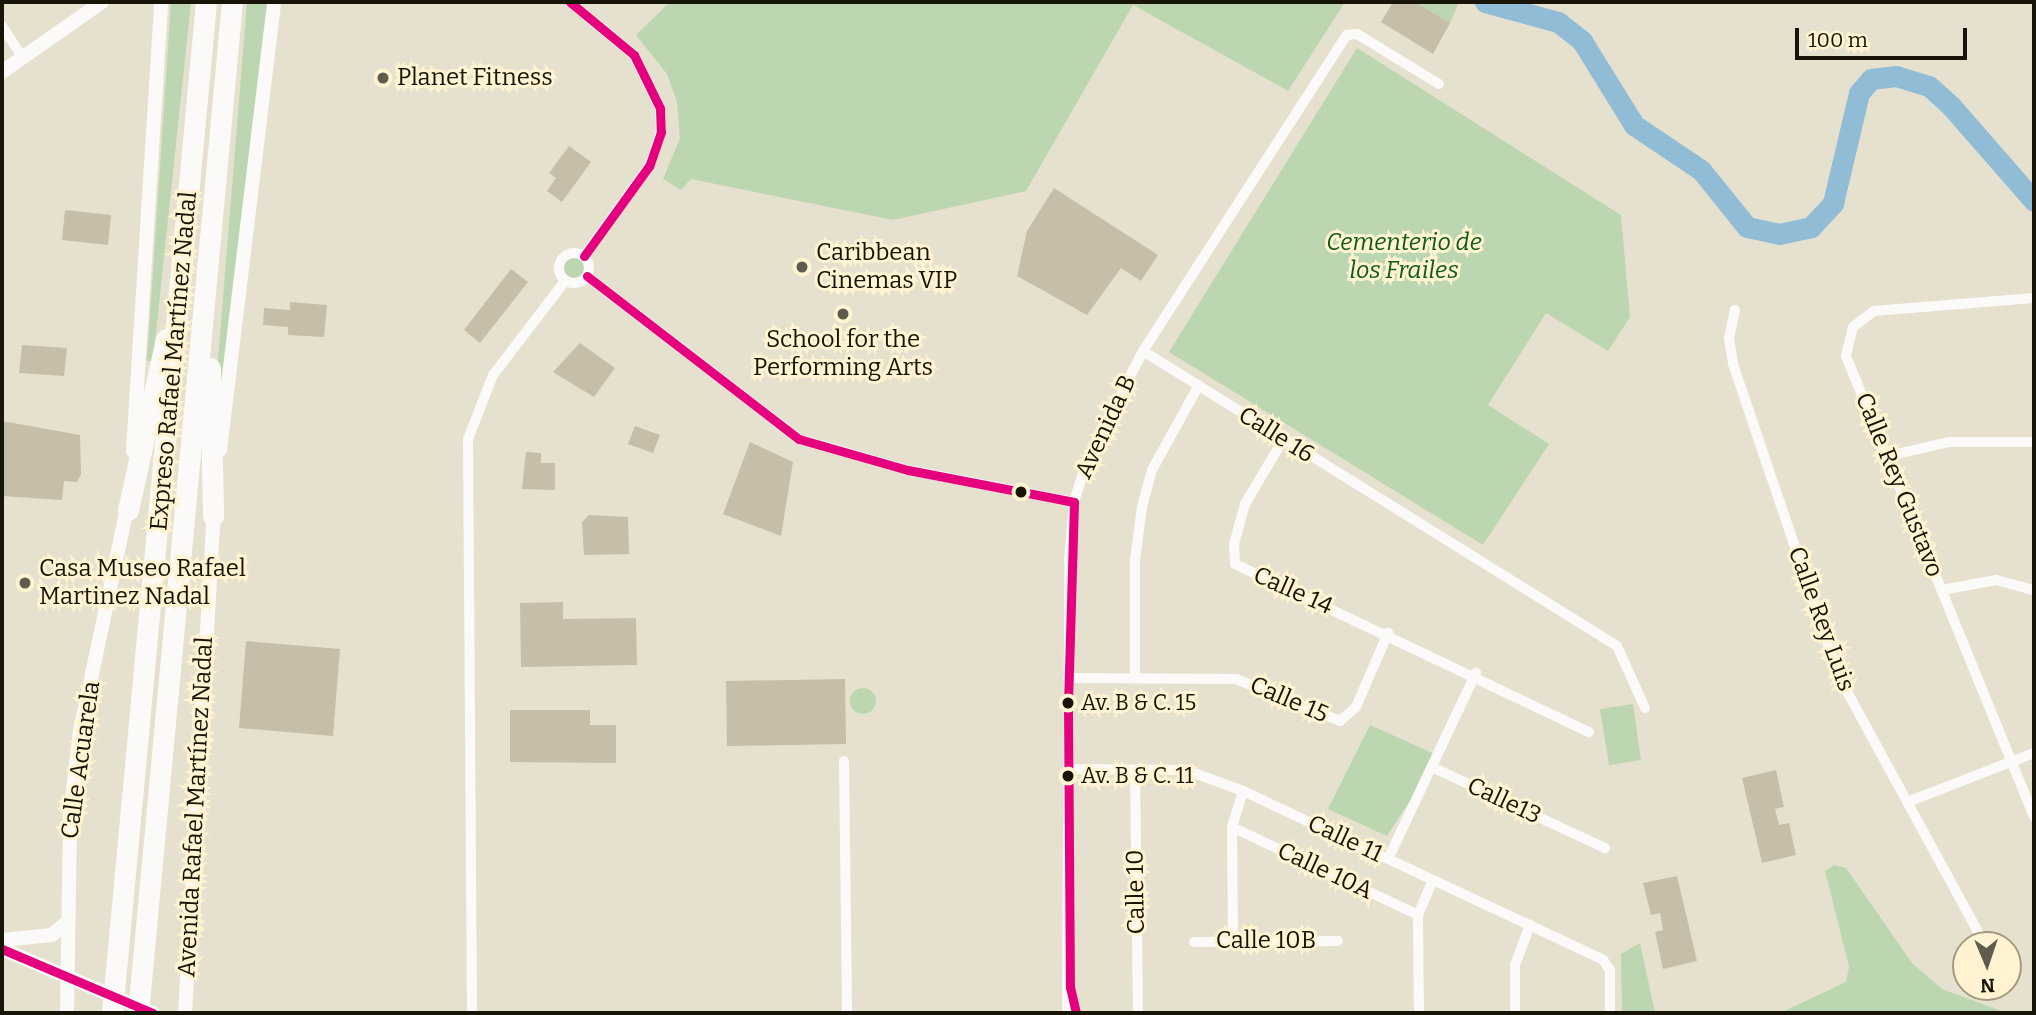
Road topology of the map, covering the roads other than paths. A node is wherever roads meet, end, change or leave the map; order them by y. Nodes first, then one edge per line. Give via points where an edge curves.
1 (102, 2) edge
2 (161, 2) edge
3 (232, 2) edge
4 (274, 2) edge
5 (570, 2) edge
6 (206, 5) edge
7 (2, 26) edge
8 (23, 58) junction
9 (2, 72) edge
10 (1439, 83) dead end
11 (584, 256) junction
12 (587, 276) junction
13 (565, 281) junction
14 (2034, 298) edge
15 (179, 300) junction
16 (204, 303) junction
17 (1735, 310) dead end
18 (1143, 351) junction
19 (1199, 385) junction
20 (1283, 440) junction
21 (2034, 442) edge
22 (1888, 456) junction
23 (1074, 502) junction
24 (128, 510) junction
25 (213, 516) junction
26 (1942, 590) junction
27 (2034, 590) edge
28 (1388, 633) junction
29 (1476, 673) junction
30 (1135, 677) junction
31 (1068, 678) junction
32 (1646, 708) dead end
33 (1589, 732) dead end
34 (2034, 753) edge
35 (2010, 758) junction
36 (844, 761) dead end
37 (1434, 768) junction
38 (1069, 769) junction
39 (1135, 770) junction
40 (1243, 791) junction
41 (1909, 801) junction
42 (2034, 816) edge
43 (1232, 827) junction
44 (1605, 848) dead end
45 (1388, 859) junction
46 (1433, 880) junction
47 (1418, 915) junction
48 (68, 920) junction
49 (1530, 925) junction
50 (1978, 931) edge
51 (2, 940) edge
52 (1233, 941) junction
53 (1338, 941) dead end
54 (1194, 942) dead end
55 (2, 949) edge
56 (74, 977) junction
57 (1070, 987) junction
58 (67, 1013) edge
59 (112, 1013) edge
60 (138, 1013) edge
61 (153, 1013) edge
62 (185, 1013) edge
63 (472, 1013) edge
64 (847, 1013) edge
65 (1067, 1013) edge
66 (1076, 1013) edge
67 (1138, 1013) edge
68 (1419, 1013) edge
69 (1515, 1013) edge
70 (1610, 1013) edge

1 - 8 street
2 - 24 street, Calle Acuarela
3 - 16 highway, Expreso Rafael Martínez Nadal
4 - 25 street, Avenida Rafael Martínez Nadal
5 - 11 street via 634,55 660,108 661,132 649,166
6 - 15 highway, Expreso Rafael Martínez Nadal
7 - 8 street
8 - 9 street
10 - 18 street, Avenida B via 1357,34 1347,35
11 - 12 street
11 - 13 street via 562,258 559,271
12 - 13 street via 577,283
12 - 23 street via 799,439 888,466
13 - 63 street via 493,375 468,439
14 - 22 street, Calle Rey Gustavo via 1920,303 1874,311 1853,327 1846,356
15 - 24 highway via 161,351
15 - 59 highway, Expreso Rafael Martínez Nadal
16 - 25 highway
16 - 60 highway, Expreso Rafael Martínez Nadal
17 - 41 street, Calle Rey Luis via 1729,338 1733,364 1838,675
18 - 19 street, Calle 16
18 - 23 street, Avenida B via 1104,421
19 - 20 street, Calle 16
19 - 30 street via 1152,470 1142,507 1135,560
20 - 28 street, Calle 14 via 1245,504 1233,559
20 - 32 street, Calle 16 via 1617,646
21 - 22 street via 1949,442
22 - 26 street, Calle Rey Gustavo
23 - 31 street, Avenida B
24 - 48 street, Calle Acuarela via 80,732
25 - 62 street, Avenida Rafael Martínez Nadal
26 - 27 street via 1996,580
26 - 35 street, Calle Rey Gustavo
28 - 29 street, Calle 14
28 - 30 street, Calle 15 via 1356,707 1340,722 1246,681
29 - 33 street, Calle 14
29 - 37 street
30 - 31 street, Calle 15
31 - 38 street, Avenida B
34 - 35 street
35 - 41 street
35 - 42 street, Calle Rey Gustavo
36 - 64 street
37 - 44 street, Calle13
37 - 45 street
38 - 39 street, Calle 11
38 - 57 street, Avenida B
39 - 40 street, Calle 11 via 1200,772
39 - 67 street, Calle 10
40 - 43 street
40 - 45 street, Calle 11
41 - 50 street, Calle Rey Luis
43 - 47 street, Calle 10A
43 - 52 street
45 - 46 street, Calle 11
46 - 47 street
46 - 49 street, Calle 11
47 - 68 street
48 - 51 street via 51,935
48 - 56 street, Calle Acuarela
49 - 69 street via 1515,965
49 - 70 street, Calle 11 via 1607,964
52 - 53 street, Calle 10B
52 - 54 street, Calle 10B
55 - 56 street
56 - 58 street, Calle Acuarela
56 - 61 street
57 - 65 street, Avenida B
57 - 66 street, Avenida B

